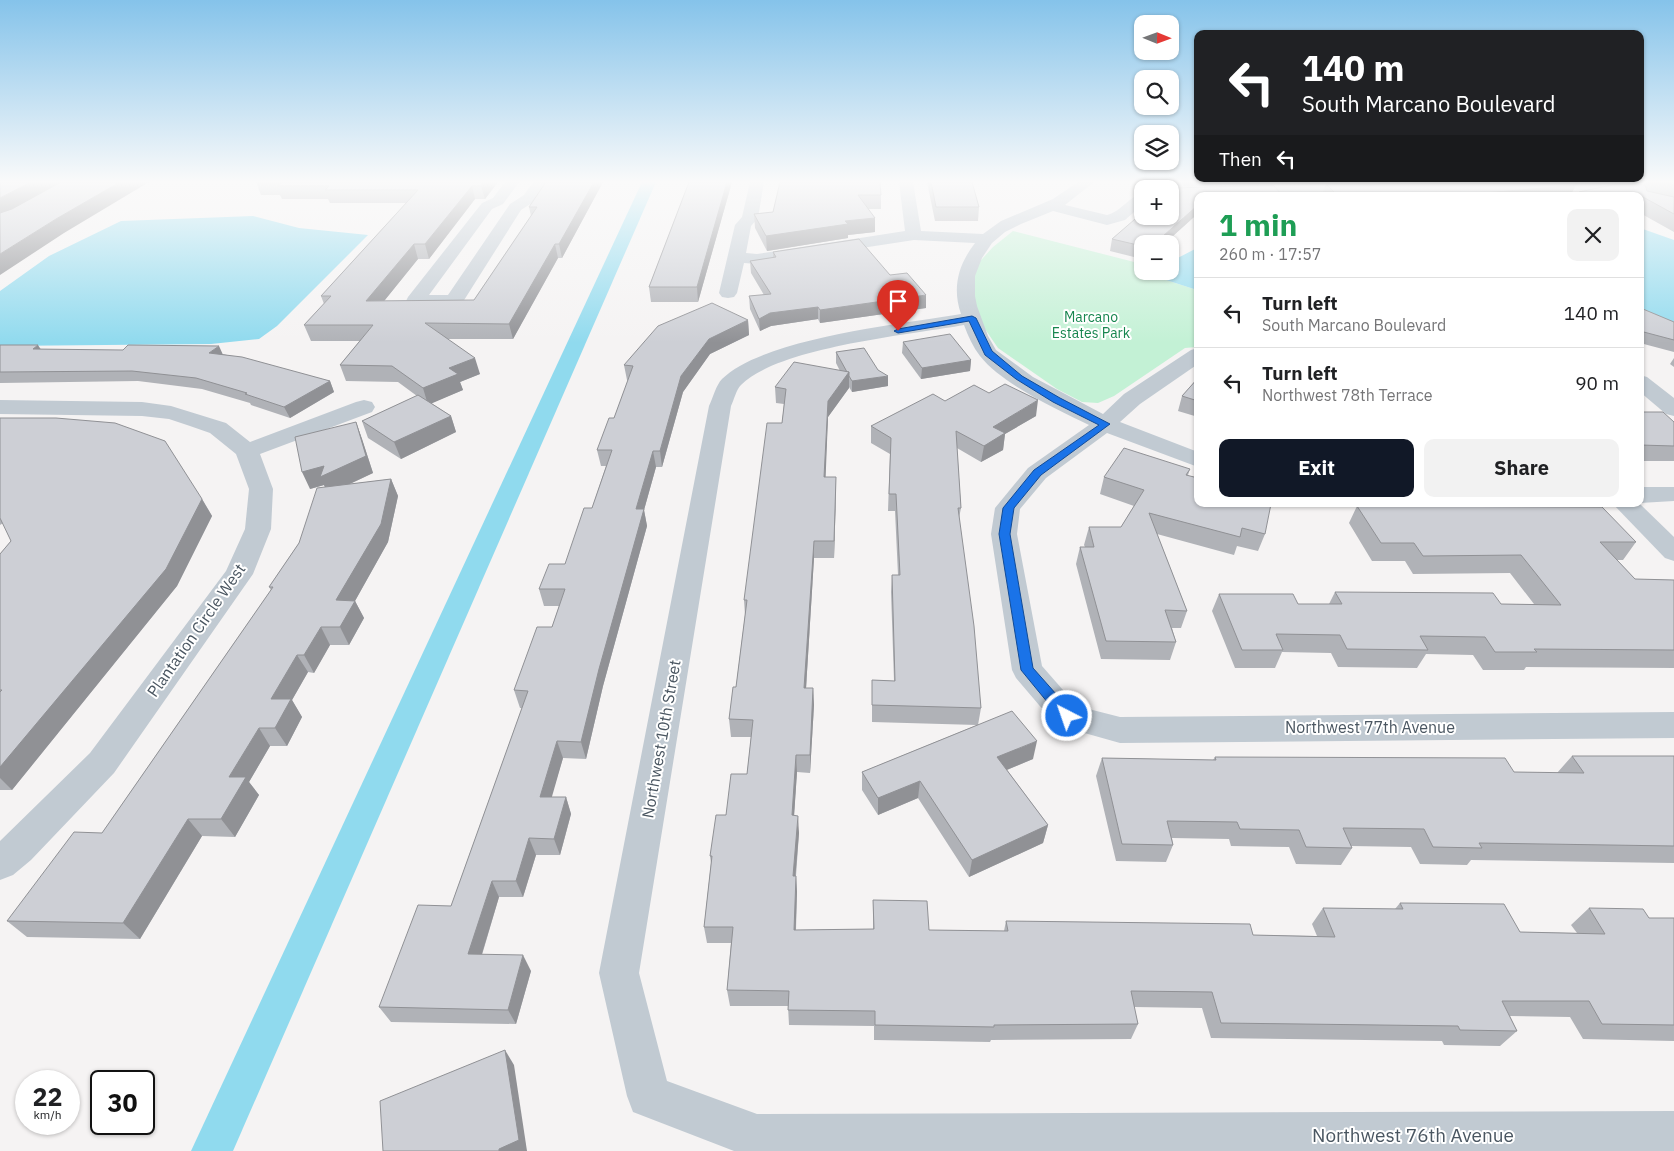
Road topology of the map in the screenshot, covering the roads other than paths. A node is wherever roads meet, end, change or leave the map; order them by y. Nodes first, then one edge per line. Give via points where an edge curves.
1 (464, 236) edge
2 (496, 236) edge
3 (741, 236) edge
4 (909, 236) edge
5 (927, 236) edge
6 (991, 236) edge
7 (986, 239) junction
8 (737, 258) junction
9 (728, 293) dead end
10 (972, 318) junction
11 (1194, 357) edge
12 (1644, 384) edge
13 (0, 407) edge
14 (364, 407) dead end
15 (1674, 410) edge
16 (1106, 424) junction
17 (246, 451) junction
18 (1194, 458) edge
19 (1674, 494) edge
20 (1644, 495) edge
21 (1629, 507) edge
22 (1674, 552) edge
23 (1674, 725) edge
24 (0, 863) edge
25 (649, 1096) joint
26 (1674, 1134) edge

1 - 2 street via 415,301 454,301
3 - 8 street
4 - 8 street via 758,259
5 - 7 street
6 - 7 street
7 - 10 street via 972,258 965,278 964,289
8 - 9 street
10 - 16 street via 988,353 1019,378
10 - 25 street, Northwest 10th Street via 782,354 730,383 720,406 619,973
11 - 16 street via 1132,399
12 - 15 street
13 - 17 street, Plantation Circle West via 142,409 171,414 218,428
14 - 17 street
16 - 18 street
16 - 23 street, Northwest 77th Avenue via 1037,472 1008,508 1004,534 1027,670 1067,716 1120,730
17 - 24 street, Plantation Circle West via 261,489 258,529 239,574 102,763 18,849
19 - 20 street
21 - 22 street
25 - 26 street, Northwest 76th Avenue via 757,1137

